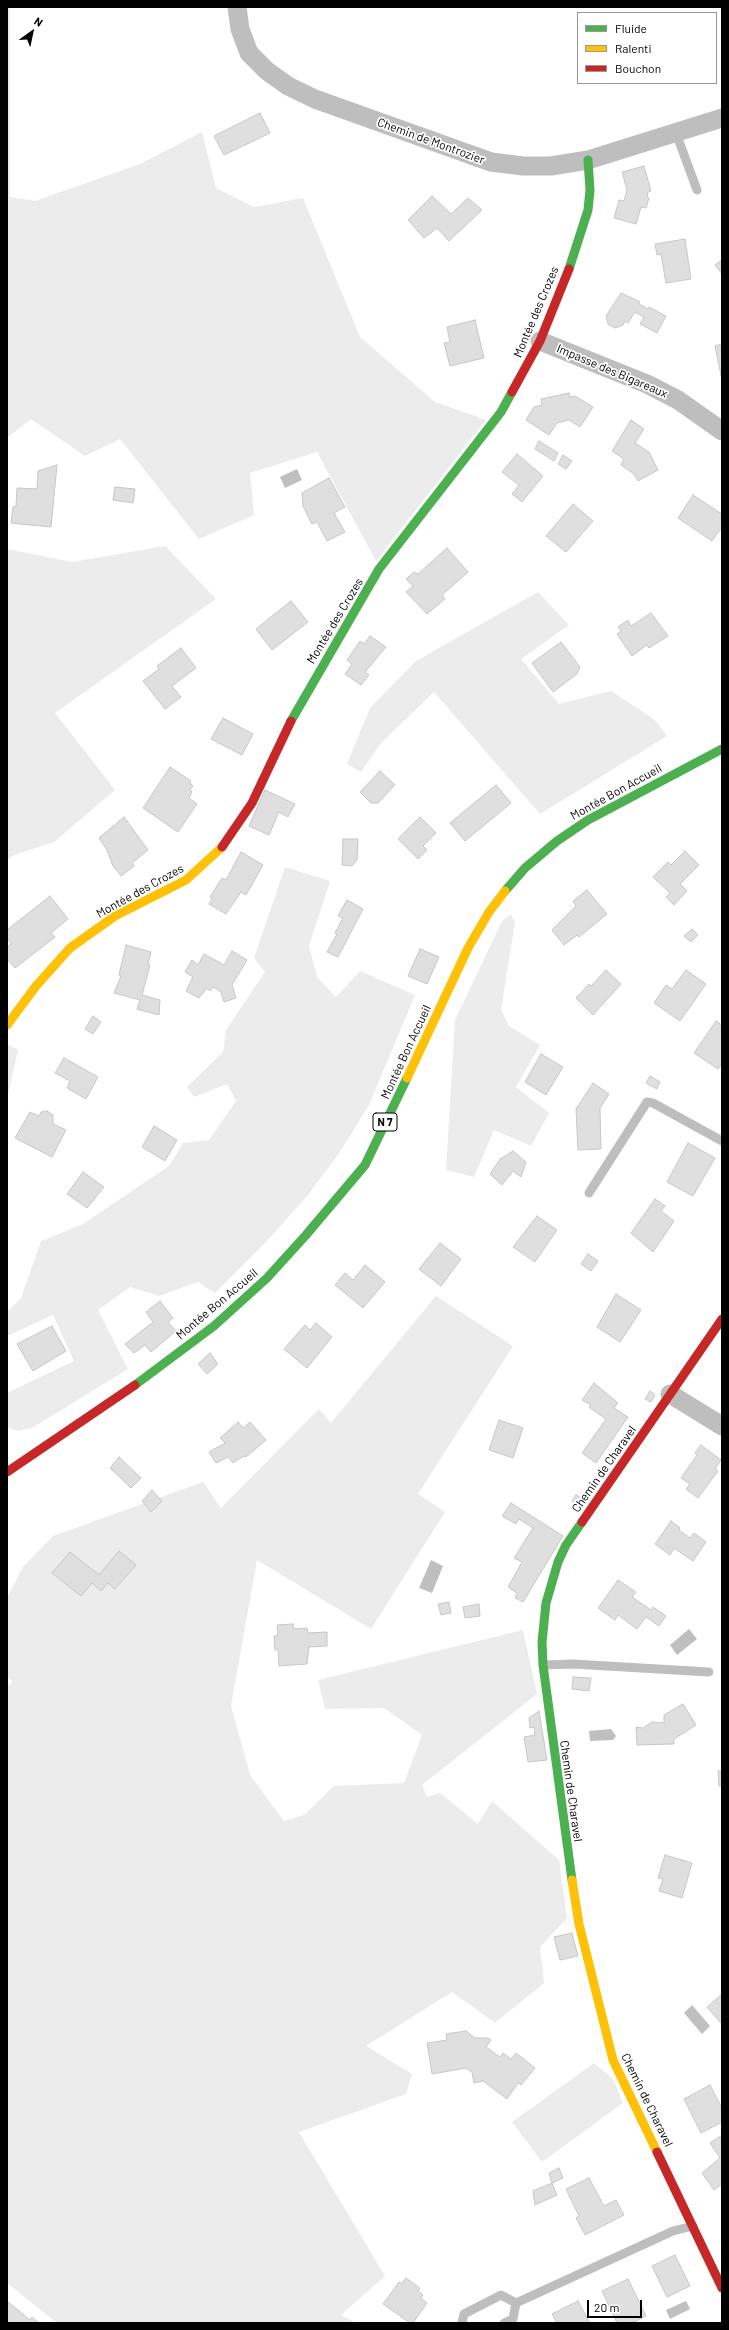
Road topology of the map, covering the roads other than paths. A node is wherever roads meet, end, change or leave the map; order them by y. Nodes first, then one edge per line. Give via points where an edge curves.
1 (237, 7) edge
2 (722, 118) edge
3 (676, 133) junction
4 (588, 160) junction
5 (697, 190) dead end
6 (540, 340) junction
7 (722, 431) edge
8 (722, 749) edge
9 (7, 1025) edge
10 (722, 1141) edge
11 (589, 1193) dead end
12 (722, 1319) edge
13 (670, 1394) junction
14 (722, 1426) edge
15 (7, 1472) edge
16 (543, 1665) junction
17 (709, 1672) dead end
18 (693, 2226) junction
19 (722, 2288) edge
20 (516, 2303) junction
21 (462, 2323) edge
22 (504, 2323) edge

1 - 4 street, Chemin de Montrozier via 240,29 249,54 282,82 315,99 491,162 551,166
2 - 3 street, Chemin de Montrozier
3 - 4 street, Chemin de Montrozier
3 - 5 lane
4 - 6 street, Montée des Crozes via 588,210
6 - 7 street, Impasse des Bigareaux via 647,384 678,400
6 - 9 street, Montée des Crozes via 501,412 375,575 297,709 252,803 231,837 215,856 186,880 115,916 70,948 36,986
8 - 15 street, Montée Bon Accueil / N 7 via 588,820 557,842 520,874 489,912 468,948 365,1165 306,1235 267,1278 214,1326 115,1400
10 - 11 lane via 653,1102 647,1102
12 - 13 street, Chemin de Charavel
13 - 14 street
13 - 16 street, Chemin de Charavel via 560,1556 546,1603 542,1642
16 - 17 lane via 574,1664
16 - 18 street, Chemin de Charavel via 565,1839 579,1924 603,2025 613,2060
18 - 19 street, Chemin de Charavel
18 - 20 lane via 674,2231
20 - 21 lane via 501,2294 464,2314
20 - 22 lane via 513,2319

